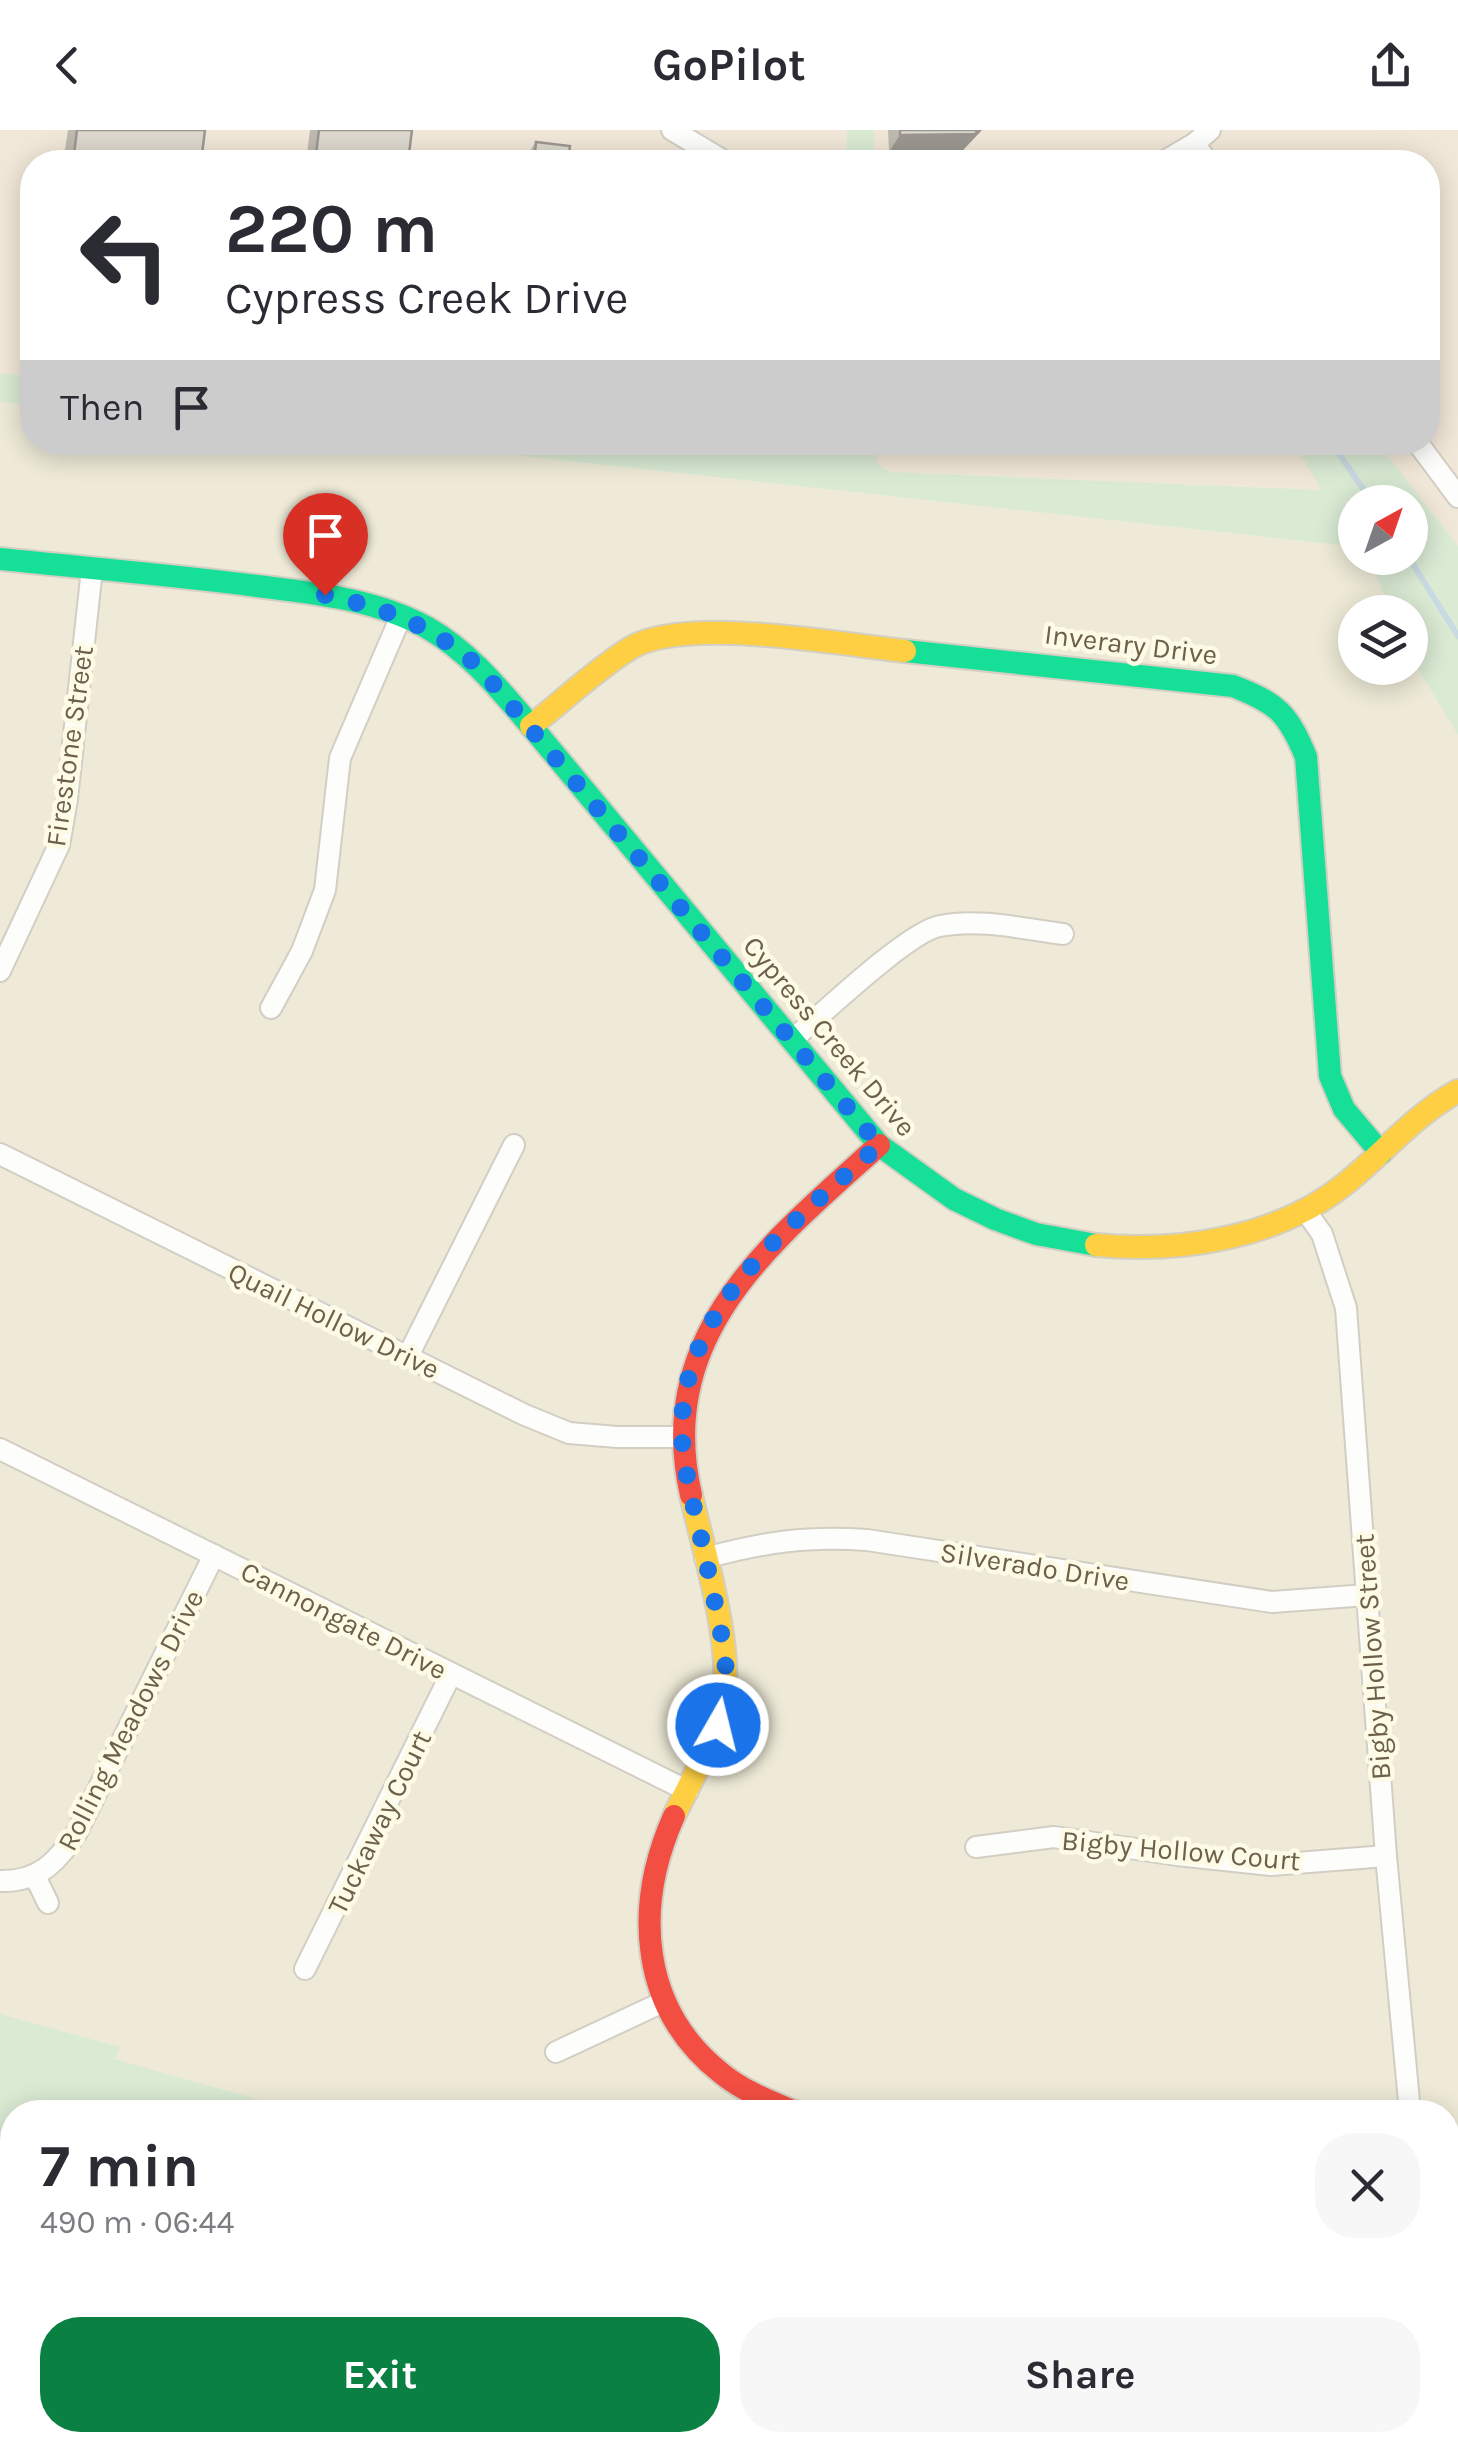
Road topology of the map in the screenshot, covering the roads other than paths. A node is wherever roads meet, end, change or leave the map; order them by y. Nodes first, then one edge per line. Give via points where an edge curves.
1 (672, 130) edge
2 (706, 150) edge
3 (1427, 455) edge
4 (1458, 497) edge
5 (0, 559) edge
6 (92, 569) junction
7 (400, 616) junction
8 (531, 726) junction
9 (1063, 934) dead end
10 (0, 972) edge
11 (271, 1008) dead end
12 (793, 1039) junction
13 (1458, 1091) edge
14 (514, 1145) dead end
15 (879, 1145) junction
16 (1382, 1153) junction
17 (0, 1154) edge
18 (1305, 1210) junction
19 (408, 1356) junction
20 (682, 1436) junction
21 (0, 1448) edge
22 (214, 1555) junction
23 (705, 1558) junction
24 (1367, 1595) junction
25 (451, 1674) junction
26 (688, 1790) junction
27 (976, 1848) dead end
28 (1386, 1856) junction
29 (35, 1876) junction
30 (0, 1881) edge
31 (48, 1902) dead end
32 (306, 1969) dead end
33 (663, 2002) junction
34 (556, 2052) dead end
35 (767, 2100) edge
36 (1409, 2100) edge

1 - 2 street
3 - 4 street
5 - 6 street, Cypress Creek Drive
6 - 7 street, Cypress Creek Drive via 325,595
6 - 10 street, Firestone Street via 59,845
7 - 8 street, Cypress Creek Drive via 451,643
7 - 11 street via 340,758 325,890
8 - 12 street, Cypress Creek Drive
8 - 16 street, Inverary Drive via 630,648 685,631 1132,673 1233,686 1266,699 1292,724 1306,757 1335,1097
9 - 12 street via 936,926 900,948
12 - 15 street, Cypress Creek Drive
13 - 16 street, Cypress Creek Drive via 1416,1117
14 - 19 street
15 - 18 street, Cypress Creek Drive via 954,1199 1062,1242 1155,1250 1256,1231
15 - 20 street via 754,1260 729,1294 695,1356
16 - 18 street, Cypress Creek Drive
17 - 19 street, Quail Hollow Drive
18 - 24 street, Bigby Hollow Street via 1322,1234 1346,1308
19 - 20 street, Quail Hollow Drive via 570,1433
20 - 23 street
21 - 22 street, Cannongate Drive
22 - 25 street, Cannongate Drive
22 - 29 street, Rolling Meadows Drive via 76,1834 59,1859
23 - 24 street, Silverado Drive via 812,1537 867,1540 1272,1602
23 - 26 street via 726,1671 718,1725
24 - 28 street, Bigby Hollow Street
25 - 26 street, Cannongate Drive
25 - 32 street, Tuckaway Court
26 - 33 street via 658,1854 646,1918
27 - 28 street, Bigby Hollow Court via 1054,1837 1271,1865
28 - 36 street, Bigby Hollow Street
29 - 30 street
29 - 31 street
33 - 34 street
33 - 35 street via 682,2037 716,2069

